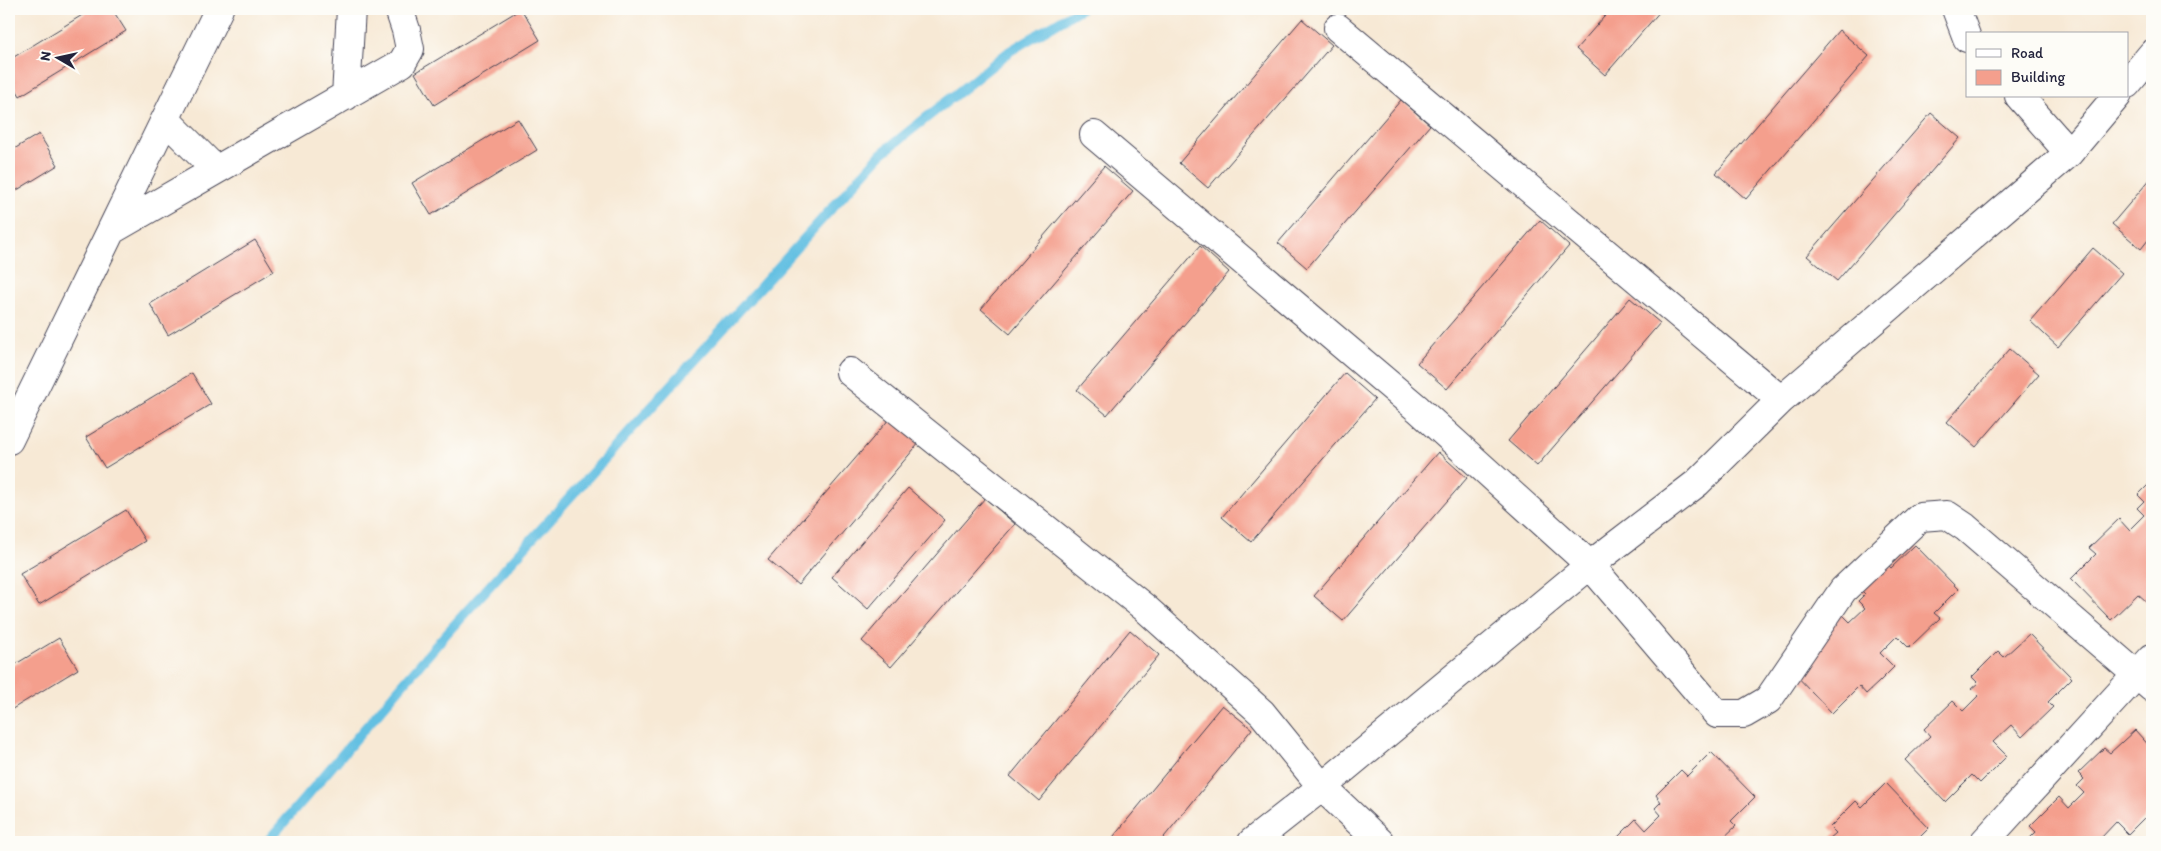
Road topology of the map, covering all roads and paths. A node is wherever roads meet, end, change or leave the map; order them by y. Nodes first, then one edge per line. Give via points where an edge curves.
1 (219, 9) edge
2 (351, 9) edge
3 (399, 9) edge
4 (1956, 9) edge
5 (1338, 28) dead end
6 (1966, 35) edge
7 (2152, 54) edge
8 (2128, 83) edge
9 (346, 96) junction
10 (2021, 98) edge
11 (2115, 98) edge
12 (166, 120) junction
13 (1094, 135) dead end
14 (2069, 153) junction
15 (216, 170) junction
16 (112, 230) junction
17 (850, 372) dead end
18 (1781, 400) junction
19 (9, 440) edge
20 (1590, 565) junction
21 (2147, 673) edge
22 (1322, 787) junction
23 (1252, 842) edge
24 (1380, 842) edge
25 (1984, 842) edge

1 - 12 street
2 - 9 street
3 - 9 street via 410,49 402,64
4 - 6 street
5 - 18 street
7 - 8 street
9 - 15 street
10 - 14 street
11 - 14 street
12 - 15 street
12 - 16 street
13 - 20 street via 1418,409
14 - 18 street
15 - 16 street
16 - 19 street
17 - 22 street via 1145,608 1262,714
18 - 20 street via 1697,483
20 - 21 street via 1717,714 1744,714 1768,700 1843,590 1920,517 1947,516 1965,527
20 - 22 street
21 - 25 street
22 - 23 street
22 - 24 street

